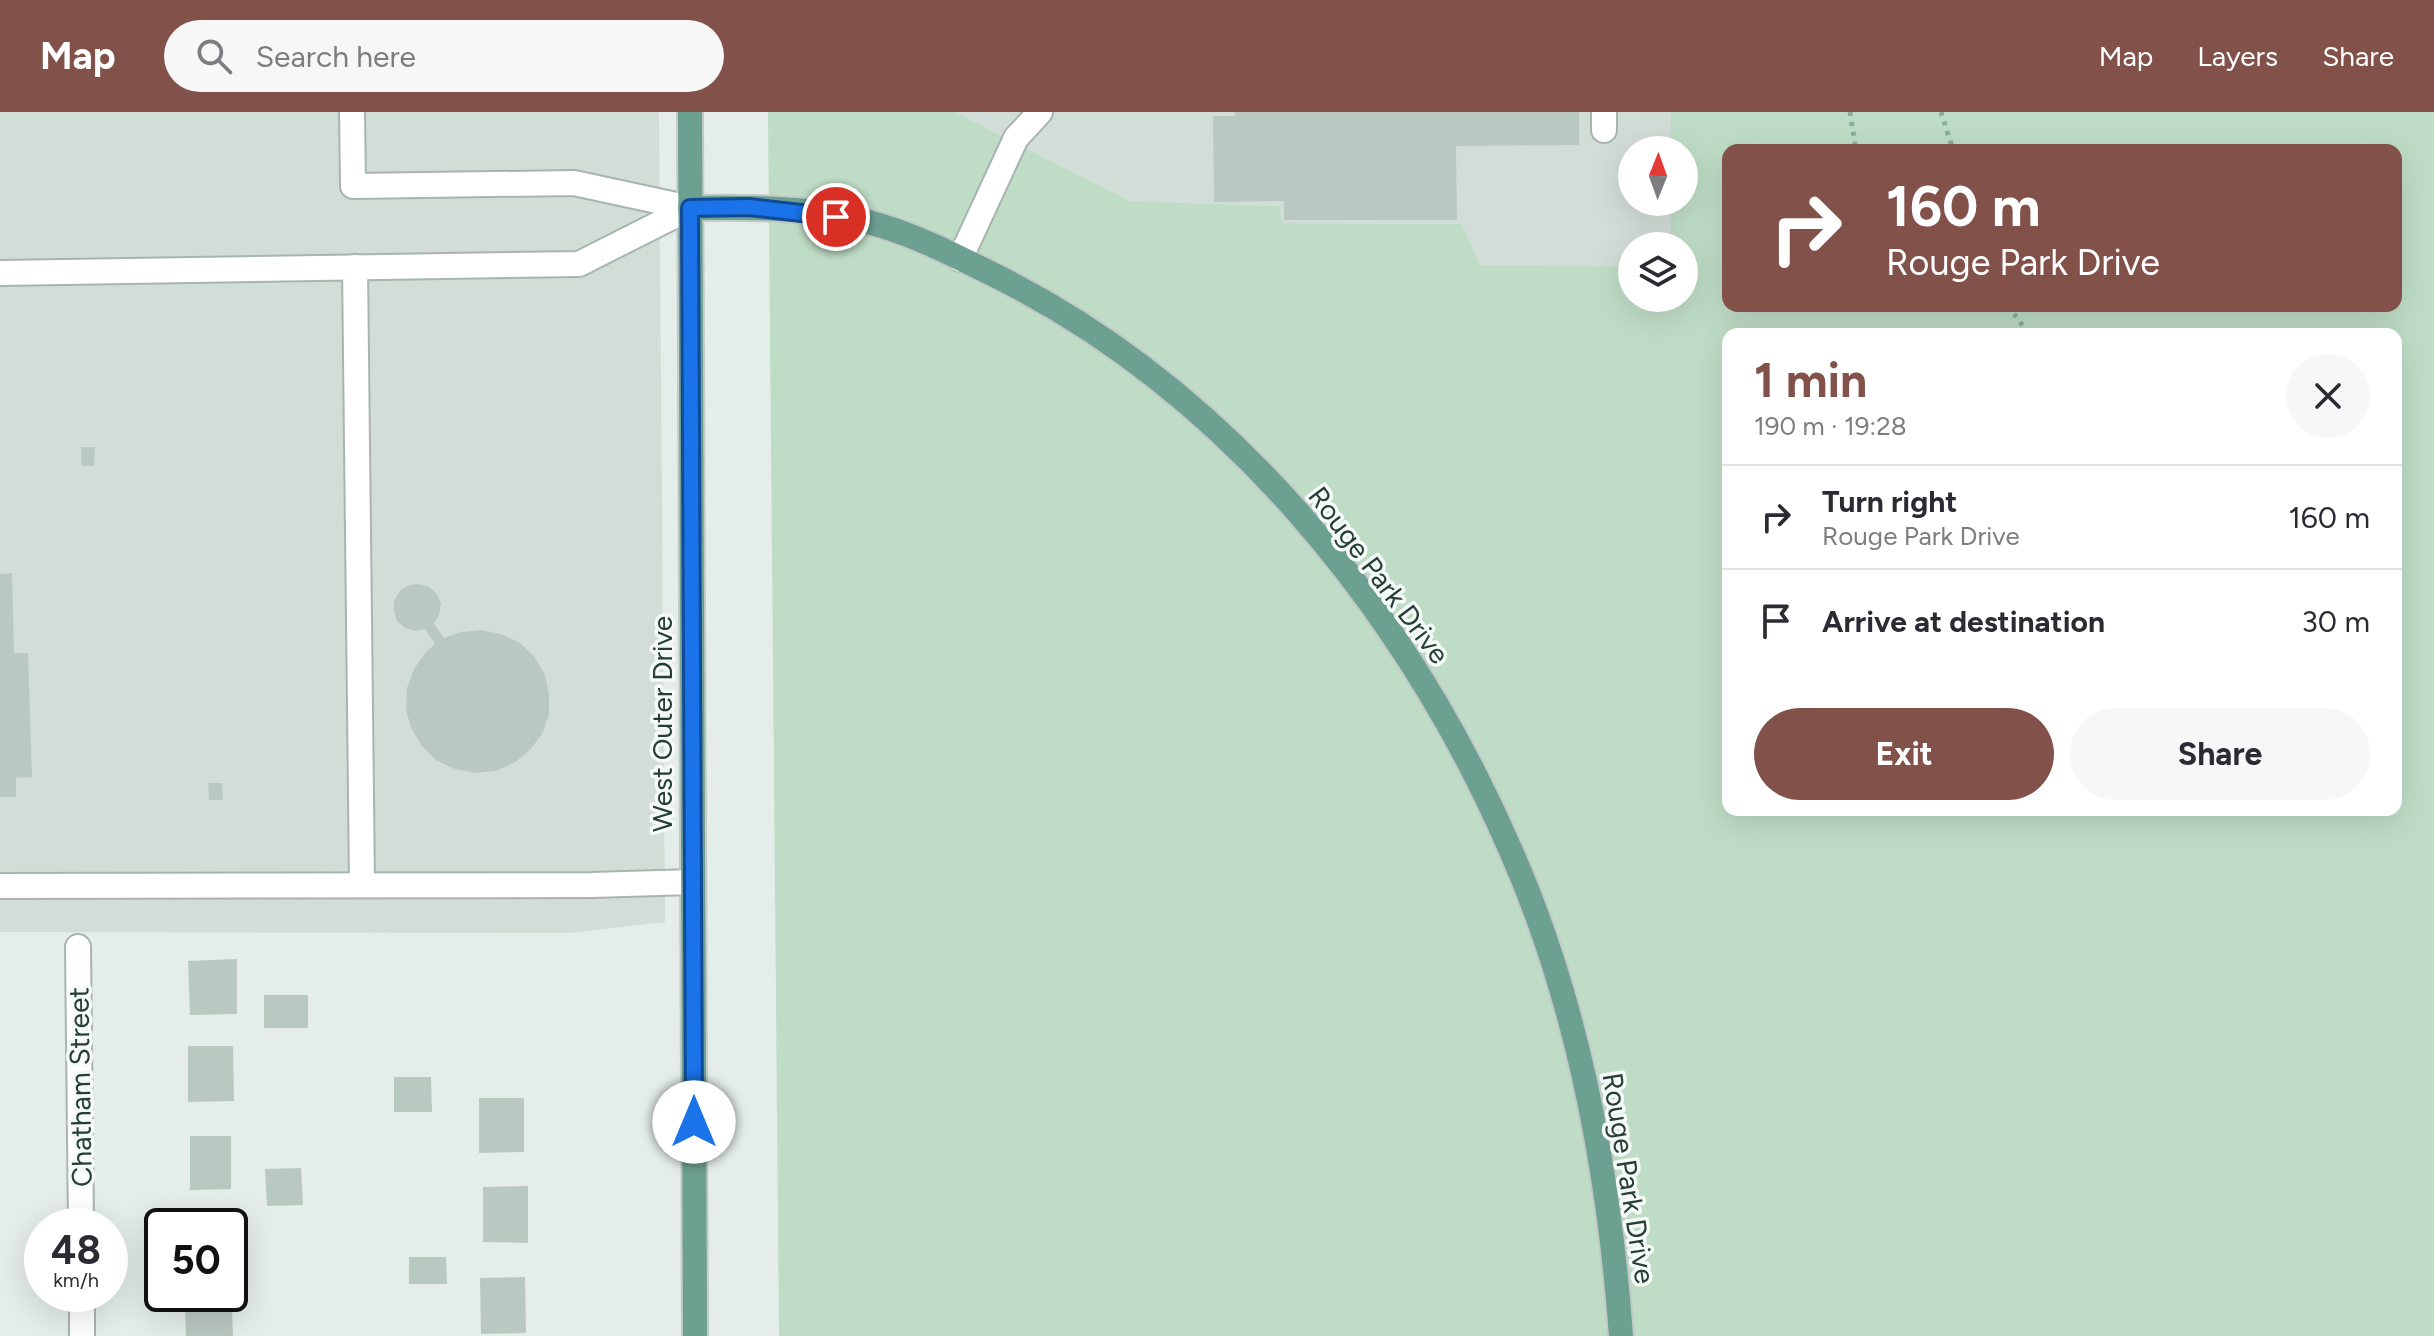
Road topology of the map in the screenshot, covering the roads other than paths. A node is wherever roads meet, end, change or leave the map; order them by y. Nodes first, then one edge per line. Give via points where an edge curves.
1 (352, 112) edge
2 (690, 112) edge
3 (1040, 112) edge
4 (690, 208) junction
5 (960, 259) junction
6 (355, 267) junction
7 (0, 273) edge
8 (693, 882) junction
9 (362, 884) junction
10 (0, 886) edge
11 (78, 947) dead end
12 (81, 1208) edge
13 (82, 1312) edge
14 (82, 1336) edge
15 (695, 1336) edge
16 (1621, 1336) edge

1 - 4 street via 353,186 574,183
2 - 4 main road, West Outer Drive
3 - 5 street via 1016,138
4 - 5 main road, Rouge Park Drive via 815,212 879,225
4 - 6 street via 579,264
4 - 8 main road, West Outer Drive
5 - 16 main road, Rouge Park Drive via 1020,287 1093,332 1226,437 1344,569 1438,706 1512,853 1572,1031 1607,1195
6 - 7 street
6 - 9 street
8 - 9 street
8 - 15 main road, West Outer Drive
9 - 10 street
11 - 12 street, Chatham Street
13 - 14 street

